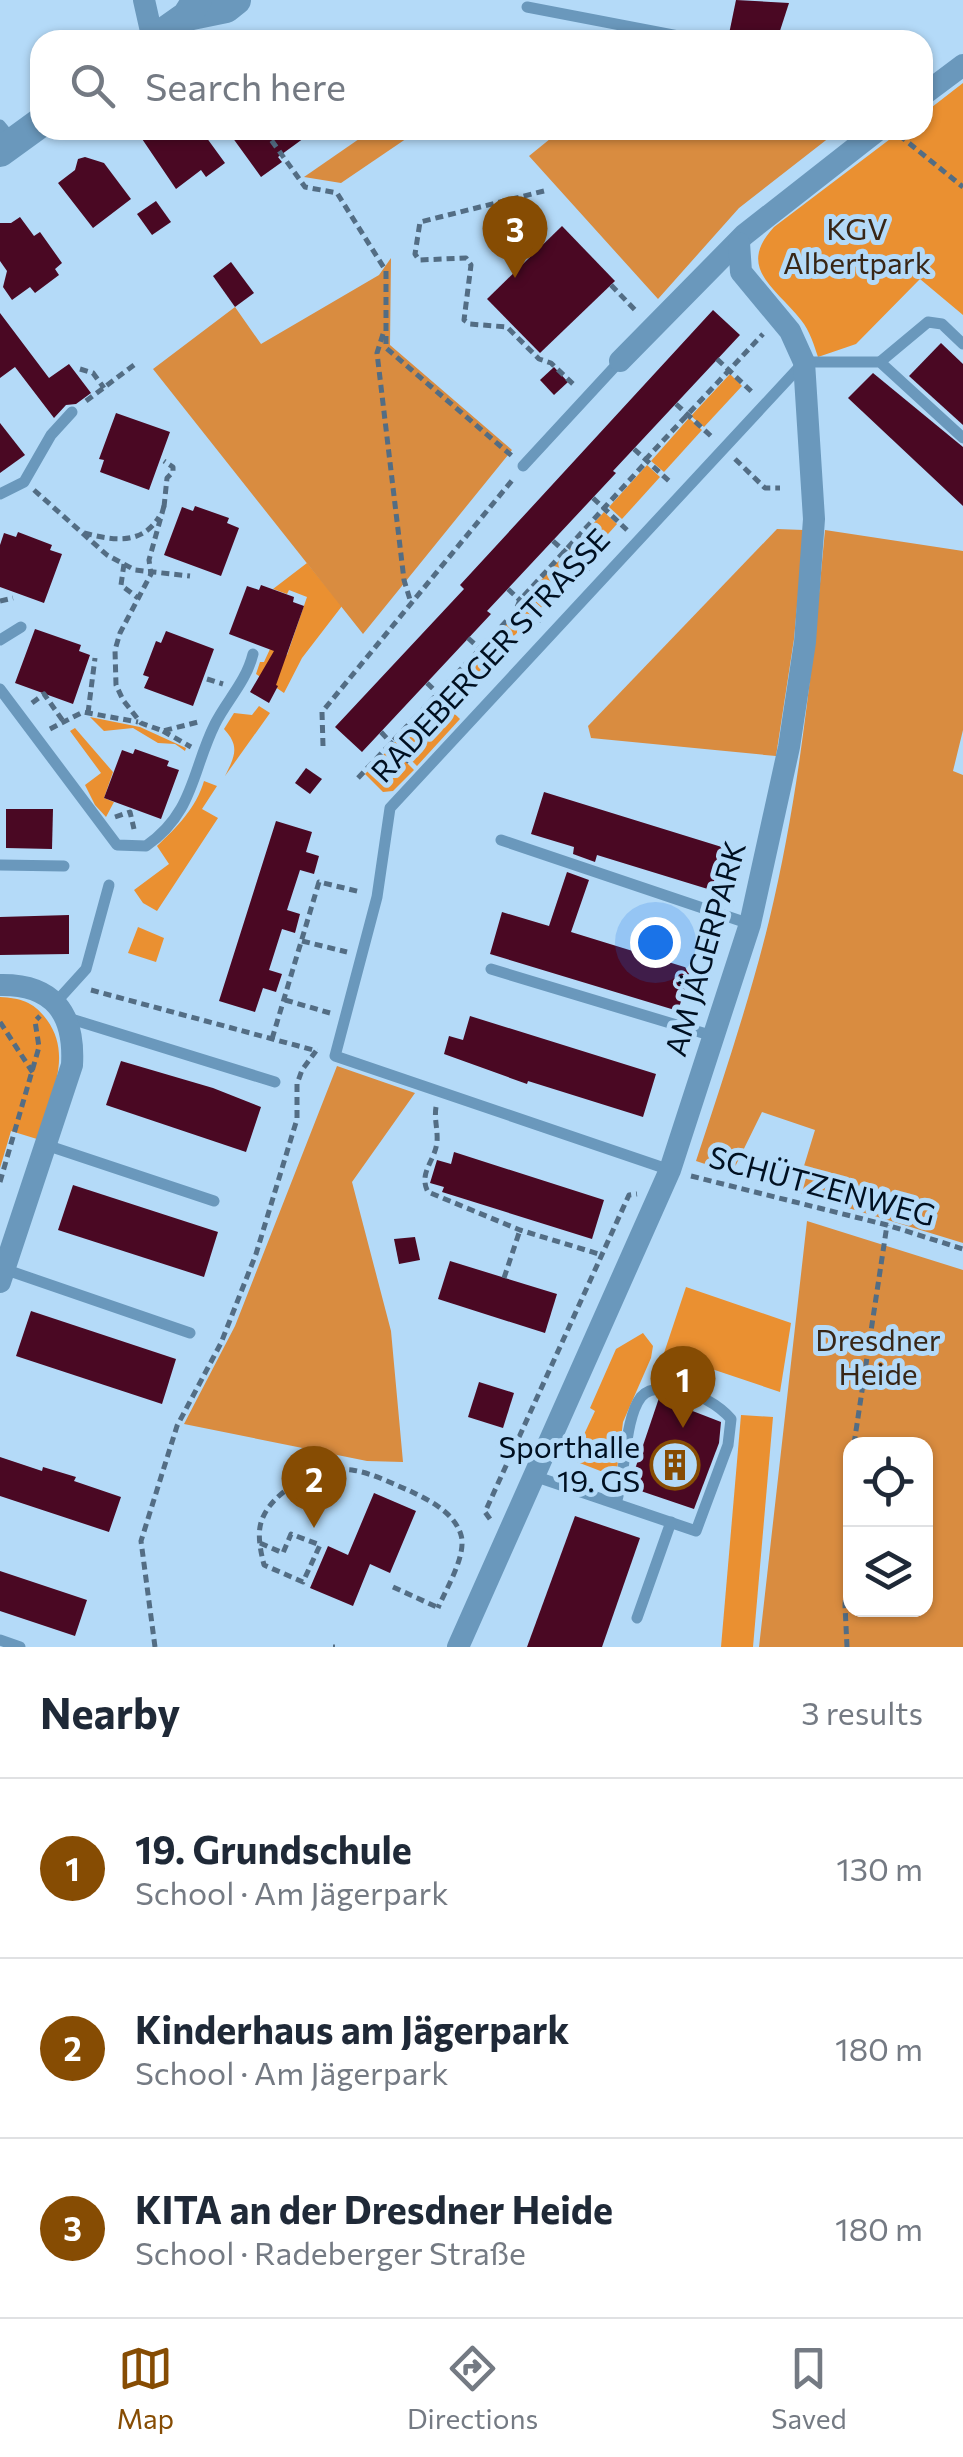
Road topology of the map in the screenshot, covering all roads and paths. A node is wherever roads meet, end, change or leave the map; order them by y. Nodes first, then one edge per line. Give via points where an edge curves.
1 (144, 0) edge
2 (236, 0) edge
3 (527, 7) dead end
4 (192, 8) edge
5 (151, 30) edge
6 (165, 30) edge
7 (646, 30) edge
8 (963, 64) edge
9 (933, 85) edge
10 (30, 127) edge
11 (5, 139) edge
12 (271, 140) edge
13 (865, 140) edge
14 (904, 140) edge
15 (963, 187) edge
16 (544, 190) dead end
17 (739, 243) junction
18 (611, 284) dead end
19 (653, 328) junction
20 (385, 330) junction
21 (762, 336) dead end
22 (963, 344) edge
23 (717, 360) dead end
24 (620, 361) joint
25 (804, 362) junction
26 (880, 362) junction
27 (134, 365) dead end
28 (80, 370) dead end
29 (729, 370) junction
30 (746, 386) dead end
31 (104, 388) junction
32 (585, 397) junction
33 (676, 404) dead end
34 (72, 412) joint
35 (688, 414) junction
36 (963, 438) edge
37 (724, 448) junction
38 (634, 449) dead end
39 (646, 460) junction
40 (164, 461) dead end
41 (524, 466) junction
42 (24, 482) junction
43 (780, 488) dead end
44 (0, 494) edge
45 (682, 494) junction
46 (593, 498) dead end
47 (164, 506) junction
48 (605, 509) junction
49 (82, 532) junction
50 (113, 540) junction
51 (553, 540) dead end
52 (639, 540) junction
53 (564, 552) junction
54 (107, 555) junction
55 (124, 564) junction
56 (151, 574) junction
57 (190, 576) dead end
58 (600, 583) junction
59 (508, 588) dead end
60 (13, 598) dead end
61 (138, 598) junction
62 (520, 600) junction
63 (0, 601) edge
64 (411, 603) junction
65 (21, 627) dead end
66 (554, 632) junction
67 (468, 638) dead end
68 (0, 640) edge
69 (480, 649) junction
70 (252, 654) dead end
71 (95, 658) dead end
72 (511, 678) junction
73 (426, 683) dead end
74 (0, 688) edge
75 (438, 694) junction
76 (456, 712) dead end
77 (18, 713) junction
78 (88, 713) junction
79 (220, 716) junction
80 (63, 721) junction
81 (141, 723) junction
82 (163, 731) junction
83 (381, 732) dead end
84 (36, 738) junction
85 (391, 743) junction
86 (324, 746) dead end
87 (404, 756) dead end
88 (202, 761) junction
89 (358, 778) dead end
90 (501, 840) dead end
91 (0, 865) edge
92 (64, 866) dead end
93 (109, 885) dead end
94 (360, 892) dead end
95 (750, 924) junction
96 (302, 941) junction
97 (342, 951) dead end
98 (491, 969) dead end
99 (0, 985) edge
100 (284, 1000) junction
101 (65, 1001) junction
102 (312, 1008) dead end
103 (0, 1022) edge
104 (713, 1036) junction
105 (272, 1040) junction
106 (33, 1073) junction
107 (275, 1082) dead end
108 (439, 1092) junction
109 (46, 1144) junction
110 (663, 1168) junction
111 (0, 1182) edge
112 (214, 1201) dead end
113 (887, 1225) junction
114 (520, 1230) junction
115 (963, 1249) edge
116 (602, 1255) junction
117 (628, 1264) junction
118 (2, 1276) edge
119 (504, 1278) dead end
120 (190, 1332) dead end
121 (855, 1437) edge
122 (534, 1476) junction
123 (616, 1504) junction
124 (671, 1522) junction
125 (849, 1527) edge
126 (505, 1539) junction
127 (260, 1543) junction
128 (393, 1587) dead end
129 (438, 1608) junction
130 (638, 1618) dead end
131 (468, 1622) junction
132 (0, 1640) edge
133 (20, 1647) edge
134 (154, 1647) edge
135 (458, 1647) edge
136 (847, 1647) edge

1 - 5 street
2 - 4 street via 226,8
3 - 7 lane
4 - 6 street
8 - 9 street
10 - 11 street
12 - 20 path via 305,187 337,193 386,271
13 - 17 street
14 - 15 path
16 - 32 path via 420,222 415,254 420,260 466,258 471,265 464,320 507,328
17 - 19 street
17 - 25 street, AM JÄGERPARK via 741,272 790,330
18 - 19 path
19 - 24 street
20 - 41 path via 386,348
20 - 64 path via 377,353
21 - 29 path
22 - 26 lane via 942,324 928,322
23 - 29 path
24 - 32 lane
25 - 26 lane
25 - 37 lane, RADEBERGER STRASSE
25 - 95 street, AM JÄGERPARK via 821,470 805,642
26 - 36 lane
27 - 31 path
28 - 31 path
29 - 30 path
29 - 35 path
31 - 34 path
32 - 41 lane
33 - 35 path
34 - 42 lane
35 - 37 path
35 - 39 path
37 - 43 path via 766,488
37 - 45 lane, RADEBERGER STRASSE
38 - 39 path
39 - 45 path
39 - 48 path
40 - 47 path via 173,472
41 - 64 path
42 - 44 lane
42 - 49 path
45 - 52 lane, RADEBERGER STRASSE
46 - 48 path
47 - 50 path via 144,532
47 - 56 path
48 - 52 path
48 - 53 path
49 - 50 path
49 - 54 path
50 - 54 path
51 - 53 path
52 - 58 lane, RADEBERGER STRASSE
53 - 58 path
53 - 62 path
54 - 55 path
55 - 56 path
55 - 61 path via 121,585
56 - 57 path
56 - 61 path
58 - 66 lane, RADEBERGER STRASSE
59 - 62 path
60 - 63 path
61 - 81 path via 120,633 114,669 123,700
62 - 66 path
62 - 69 path
64 - 86 path via 322,712
65 - 68 lane
66 - 72 lane, RADEBERGER STRASSE
67 - 69 path
69 - 72 path
69 - 75 path
70 - 79 lane
71 - 78 path
72 - 108 lane, RADEBERGER STRASSE via 390,808 377,897 335,1056
73 - 75 path
74 - 77 lane
75 - 76 path
75 - 85 path
77 - 80 path via 44,694
77 - 84 lane
78 - 80 path
78 - 81 path
79 - 82 path
79 - 88 lane
80 - 84 path
81 - 82 path
82 - 88 path
83 - 85 path
84 - 88 lane via 117,845 130,848 146,846 171,826
85 - 87 path
85 - 89 path
90 - 95 lane
91 - 92 lane
93 - 101 lane via 86,969
94 - 96 path via 318,882
95 - 104 street, AM JÄGERPARK
96 - 97 path
96 - 100 path
98 - 104 lane
99 - 101 street via 36,988
100 - 102 path
100 - 105 path
101 - 105 path
101 - 106 path via 35,1021 40,1047
101 - 107 lane
101 - 109 street via 72,1065
103 - 106 path
104 - 110 street, AM JÄGERPARK
105 - 134 path via 312,1050 296,1084 298,1119 256,1254 177,1426 141,1541
106 - 111 path
108 - 110 lane, RADEBERGER STRASSE
108 - 114 path via 437,1143 424,1174 428,1192
109 - 112 lane
109 - 118 street
110 - 113 path, SCHÜTZENWEG
110 - 116 path via 646,1192 629,1195
110 - 117 street, AM JÄGERPARK
113 - 115 path, SCHÜTZENWEG
113 - 121 path
114 - 116 path
114 - 119 path
116 - 117 path
116 - 126 path via 485,1512
117 - 122 street, AM JÄGERPARK
118 - 120 lane
122 - 123 lane
122 - 126 street, AM JÄGERPARK
123 - 124 lane
123 - 124 lane via 642,1395 681,1390 715,1404 732,1426 696,1531
124 - 130 lane
125 - 136 path
126 - 131 street, AM JÄGERPARK
127 - 127 path via 264,1565 303,1582 320,1545 291,1534 283,1553
127 - 129 path via 260,1524 272,1501 308,1478 350,1470 373,1475 434,1502 462,1536
128 - 129 path
129 - 131 path
131 - 135 street, AM JÄGERPARK
132 - 133 lane

